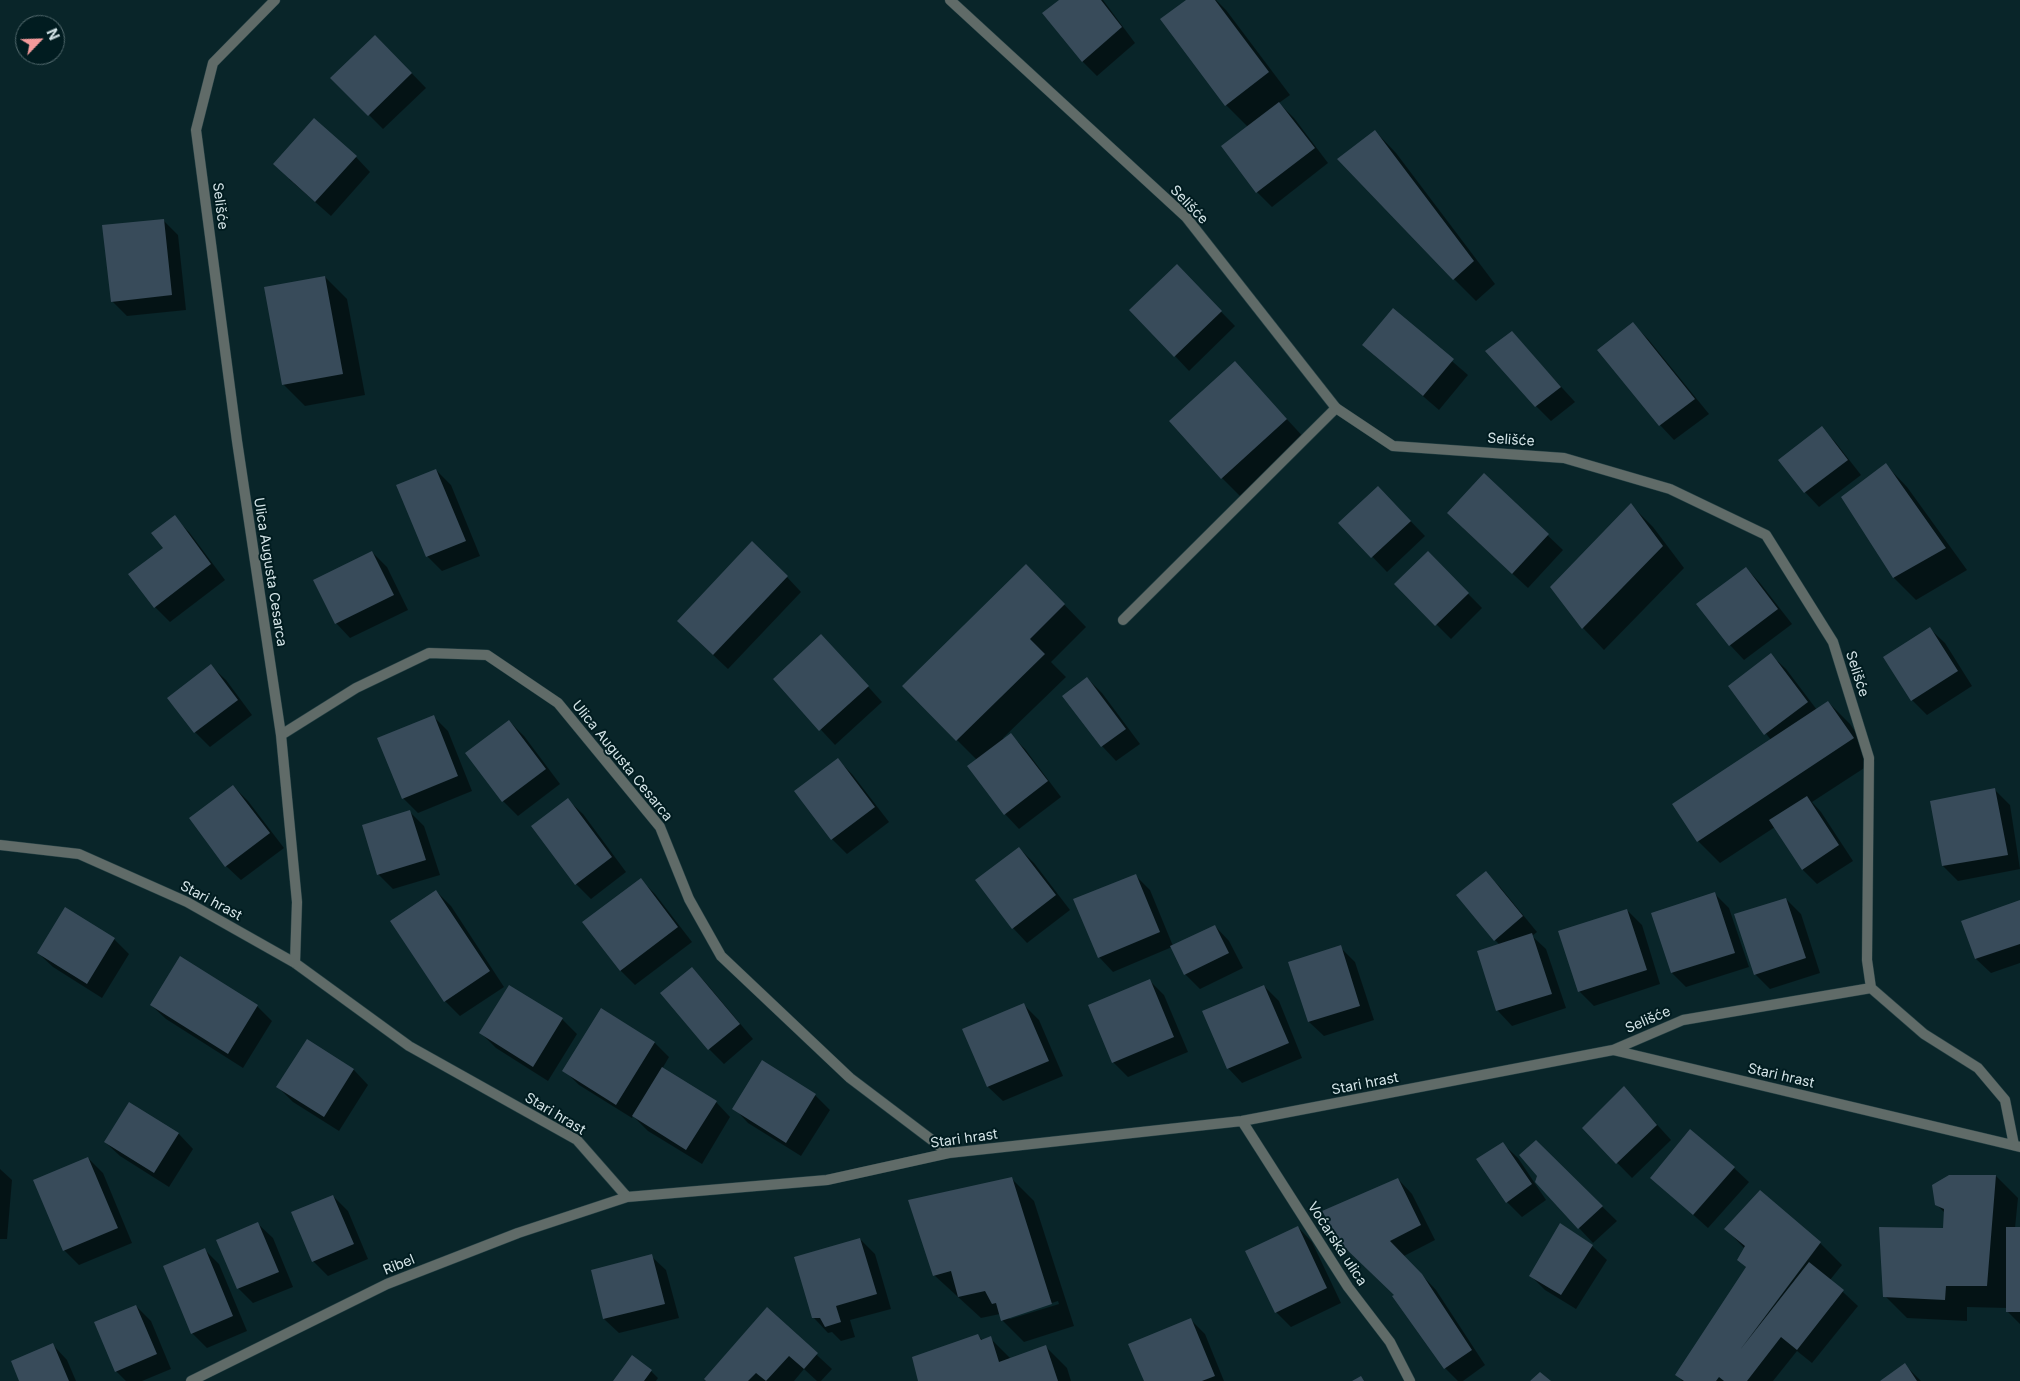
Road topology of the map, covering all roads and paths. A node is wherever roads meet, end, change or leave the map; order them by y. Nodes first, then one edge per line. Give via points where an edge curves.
1 (275, 0) edge
2 (950, 0) edge
3 (1336, 408) junction
4 (237, 441) joint
5 (1124, 620) dead end
6 (281, 736) junction
7 (0, 845) edge
8 (295, 963) junction
9 (1871, 988) junction
10 (1613, 1050) junction
11 (1242, 1121) junction
12 (2017, 1146) edge
13 (949, 1153) junction
14 (627, 1197) junction
15 (191, 1381) edge
16 (1410, 1381) edge

1 - 4 street, Selišće via 213,63 196,130
2 - 3 street, Selišće via 1186,217
3 - 5 street
3 - 9 street, Selišće via 1393,446 1564,458 1670,489 1766,535 1832,642 1869,758 1867,960
4 - 6 street, Ulica Augusta Cesarca
6 - 8 street, Ulica Augusta Cesarca via 297,902
6 - 13 street, Ulica Augusta Cesarca via 356,688 429,653 487,655 558,703 660,827 689,900 722,956 850,1078
7 - 8 street, Stari hrast via 79,854 187,902
8 - 14 street, Stari hrast via 409,1046 577,1140
9 - 10 street, Selišće via 1682,1020
9 - 12 street via 1924,1034 1978,1068 2005,1100
10 - 11 street, Stari hrast
10 - 12 street, Stari hrast
11 - 13 street, Stari hrast
11 - 16 street, Voćarska ulica via 1348,1287 1390,1342
13 - 14 street, Stari hrast via 827,1180
14 - 15 street, Ribel via 518,1233 387,1284

